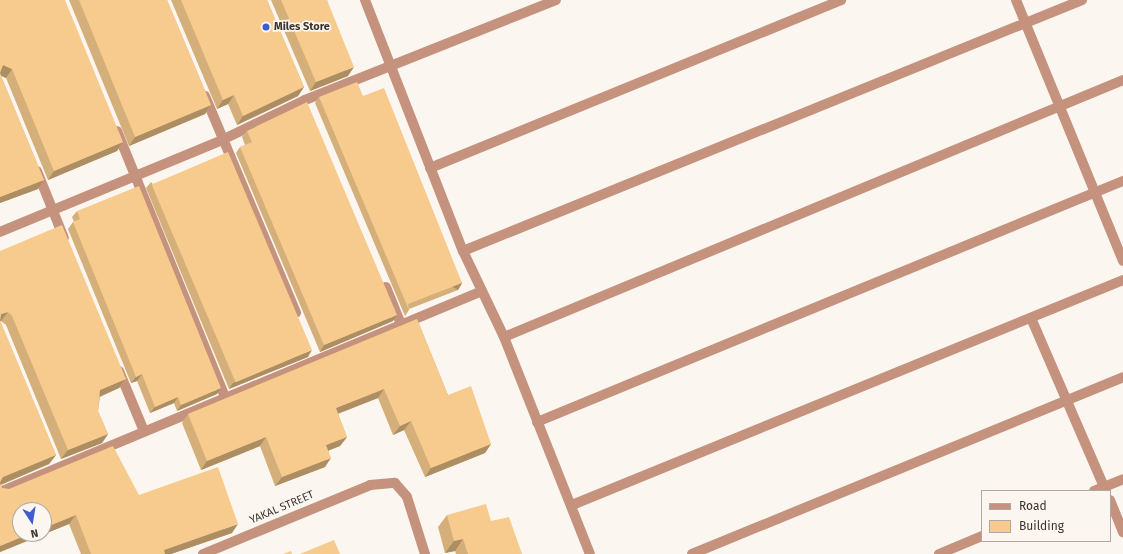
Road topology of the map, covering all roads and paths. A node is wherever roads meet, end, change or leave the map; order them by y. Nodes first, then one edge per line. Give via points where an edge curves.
1 (365, 0) edge
2 (556, 0) edge
3 (841, 0) edge
4 (1016, 0) edge
5 (1082, 0) edge
6 (1025, 24) junction
7 (390, 66) junction
8 (1123, 80) edge
9 (299, 86) edge
10 (202, 88) edge
11 (306, 104) junction
12 (1059, 106) junction
13 (111, 117) edge
14 (224, 139) junction
15 (32, 160) edge
16 (430, 168) junction
17 (136, 176) junction
18 (1123, 181) edge
19 (1095, 192) junction
20 (53, 210) junction
21 (0, 232) edge
22 (68, 247) edge
23 (463, 251) junction
24 (1123, 261) edge
25 (380, 274) edge
26 (1123, 280) edge
27 (482, 291) junction
28 (1031, 318) junction
29 (300, 323) edge
30 (401, 324) junction
31 (504, 337) junction
32 (114, 357) edge
33 (1123, 377) edge
34 (225, 397) junction
35 (1069, 399) junction
36 (537, 422) junction
37 (144, 431) junction
38 (52, 454) edge
39 (58, 468) junction
40 (1123, 479) edge
41 (1106, 489) edge
42 (0, 492) edge
43 (1111, 503) edge
44 (572, 505) junction
45 (1123, 533) edge
46 (981, 536) edge
47 (203, 554) edge
48 (425, 554) edge
49 (590, 554) edge
50 (692, 554) edge
51 (939, 554) edge

1 - 7 street
2 - 7 street
3 - 16 street
4 - 6 street
5 - 6 street
6 - 12 street
6 - 23 street
7 - 11 street
7 - 16 street
8 - 12 street
9 - 11 street
10 - 14 street
11 - 14 street
12 - 19 street
12 - 31 street
13 - 17 street
14 - 17 street
14 - 29 street
15 - 20 street
16 - 23 street
17 - 20 street
17 - 34 street
18 - 19 street
19 - 24 street
19 - 36 street
20 - 21 street
20 - 22 street
23 - 27 street
25 - 30 street
26 - 28 street
27 - 30 street
27 - 31 street
28 - 35 street
28 - 44 street
30 - 34 street via 314,356
31 - 36 street
32 - 37 street
33 - 35 street
34 - 37 street
35 - 41 street
35 - 50 street
36 - 44 street
37 - 39 street
38 - 39 street
39 - 42 street
40 - 41 street
43 - 45 street
44 - 49 street
46 - 51 street
47 - 48 street, YAKAL STREET via 370,484 395,483 407,497

